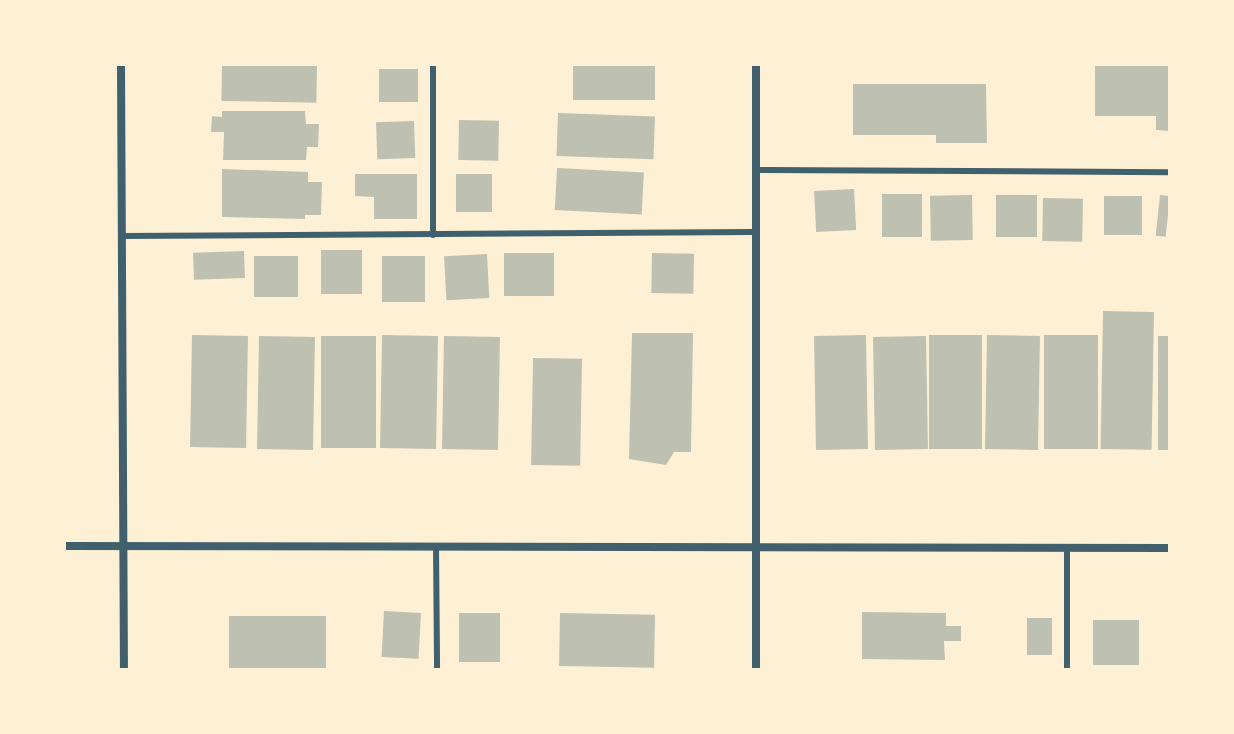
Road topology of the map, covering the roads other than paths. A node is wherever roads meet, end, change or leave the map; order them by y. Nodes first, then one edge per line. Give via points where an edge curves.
1 (121, 64) edge
2 (433, 64) edge
3 (756, 64) edge
4 (756, 170) junction
5 (1170, 172) edge
6 (755, 232) junction
7 (433, 235) junction
8 (122, 236) junction
9 (64, 546) edge
10 (123, 546) junction
11 (436, 546) junction
12 (1067, 548) junction
13 (1170, 548) edge
14 (756, 549) junction
15 (124, 670) edge
16 (437, 670) edge
17 (756, 670) edge
18 (1067, 670) edge

1 - 8 street
2 - 7 lane
3 - 4 street
4 - 5 lane
4 - 6 street
6 - 7 lane
6 - 14 street
7 - 8 lane
8 - 10 street
9 - 10 street
10 - 11 street
10 - 15 street
11 - 14 street
11 - 16 lane
12 - 13 street
12 - 14 street
12 - 18 lane
14 - 17 street

